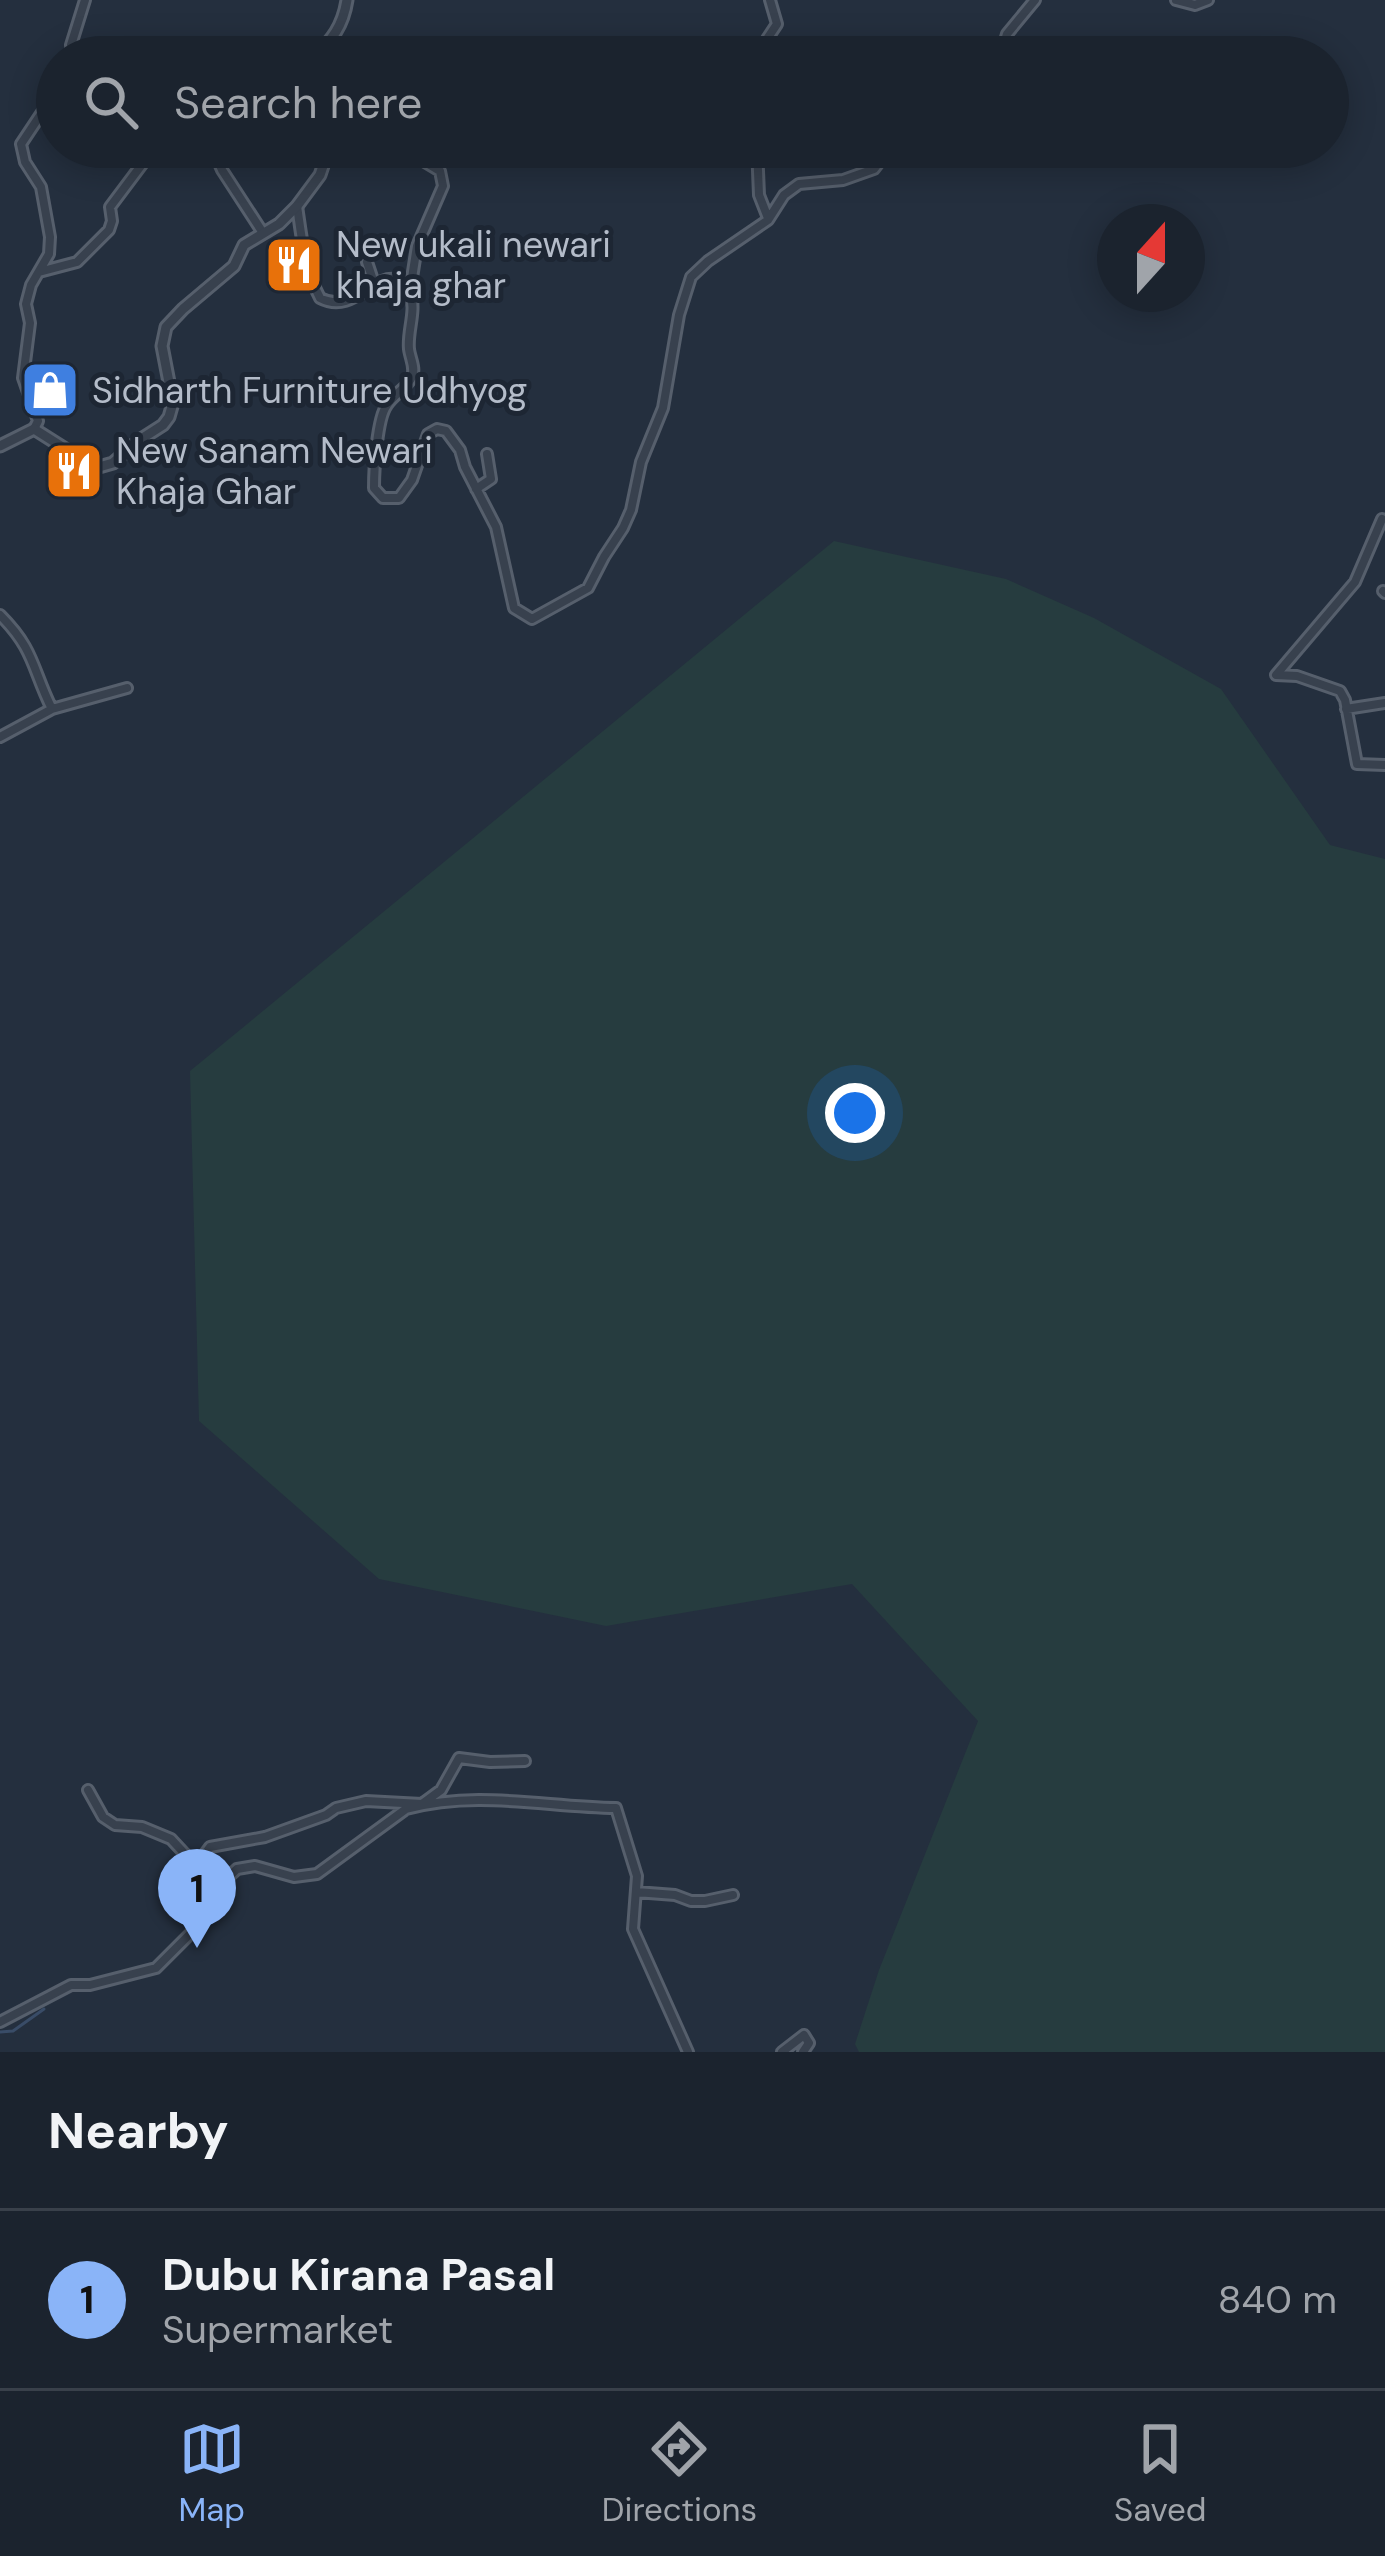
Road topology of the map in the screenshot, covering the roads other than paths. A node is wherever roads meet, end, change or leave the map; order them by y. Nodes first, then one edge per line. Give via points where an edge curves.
1 (85, 0) edge
2 (347, 0) edge
3 (770, 0) edge
4 (1035, 0) edge
5 (1176, 0) edge
6 (1208, 0) edge
7 (74, 36) edge
8 (333, 36) edge
9 (769, 36) edge
10 (1005, 36) edge
11 (36, 122) edge
12 (139, 168) edge
13 (221, 168) edge
14 (322, 168) edge
15 (435, 168) edge
16 (758, 168) edge
17 (875, 168) edge
18 (297, 206) junction
19 (768, 220) junction
20 (263, 233) junction
21 (368, 262) dead end
22 (38, 272) junction
23 (375, 286) junction
24 (410, 292) junction
25 (34, 429) junction
26 (0, 446) edge
27 (487, 454) dead end
28 (476, 489) junction
29 (1382, 519) dead end
30 (0, 615) edge
31 (128, 688) dead end
32 (1385, 703) edge
33 (52, 709) junction
34 (1346, 709) junction
35 (0, 737) edge
36 (1385, 765) edge
37 (525, 1761) dead end
38 (88, 1790) dead end
39 (422, 1804) junction
40 (196, 1866) junction
41 (636, 1892) junction
42 (733, 1894) dead end
43 (215, 1898) junction
44 (0, 2022) edge
45 (688, 2052) edge
46 (782, 2052) edge
47 (803, 2052) edge

1 - 7 street
2 - 8 street
3 - 9 street via 777,25
4 - 10 street
5 - 6 street
11 - 22 street via 21,144 41,187 50,237
12 - 22 street via 110,207 109,230 74,264
13 - 20 street
14 - 18 street
15 - 24 street via 443,186 417,246
16 - 19 street
17 - 19 street via 799,184
18 - 20 street
18 - 23 street via 304,260 320,298 353,299
19 - 28 street via 691,277 631,510 588,588 532,619 514,608 496,527
20 - 25 street via 166,327 173,403 163,424 99,467
21 - 23 street
22 - 25 street via 26,304 22,378
23 - 24 street via 394,278
24 - 28 street via 412,376 380,416 374,488 399,498 437,429 460,450
25 - 26 street
27 - 28 street via 490,479
29 - 34 street via 1355,582 1276,675 1340,691
30 - 33 street via 20,634
31 - 33 street
32 - 34 street
33 - 35 street
34 - 36 street via 1357,764
37 - 39 street via 459,1757 441,1790
38 - 40 street via 103,1817 171,1839
39 - 40 street via 336,1808 265,1837 210,1847
39 - 41 street via 491,1798 616,1808
39 - 43 street via 317,1874 237,1869
40 - 43 street
41 - 42 street via 691,1901
41 - 45 street via 633,1929
43 - 44 street via 156,1968 71,1984
46 - 47 street via 804,2035

